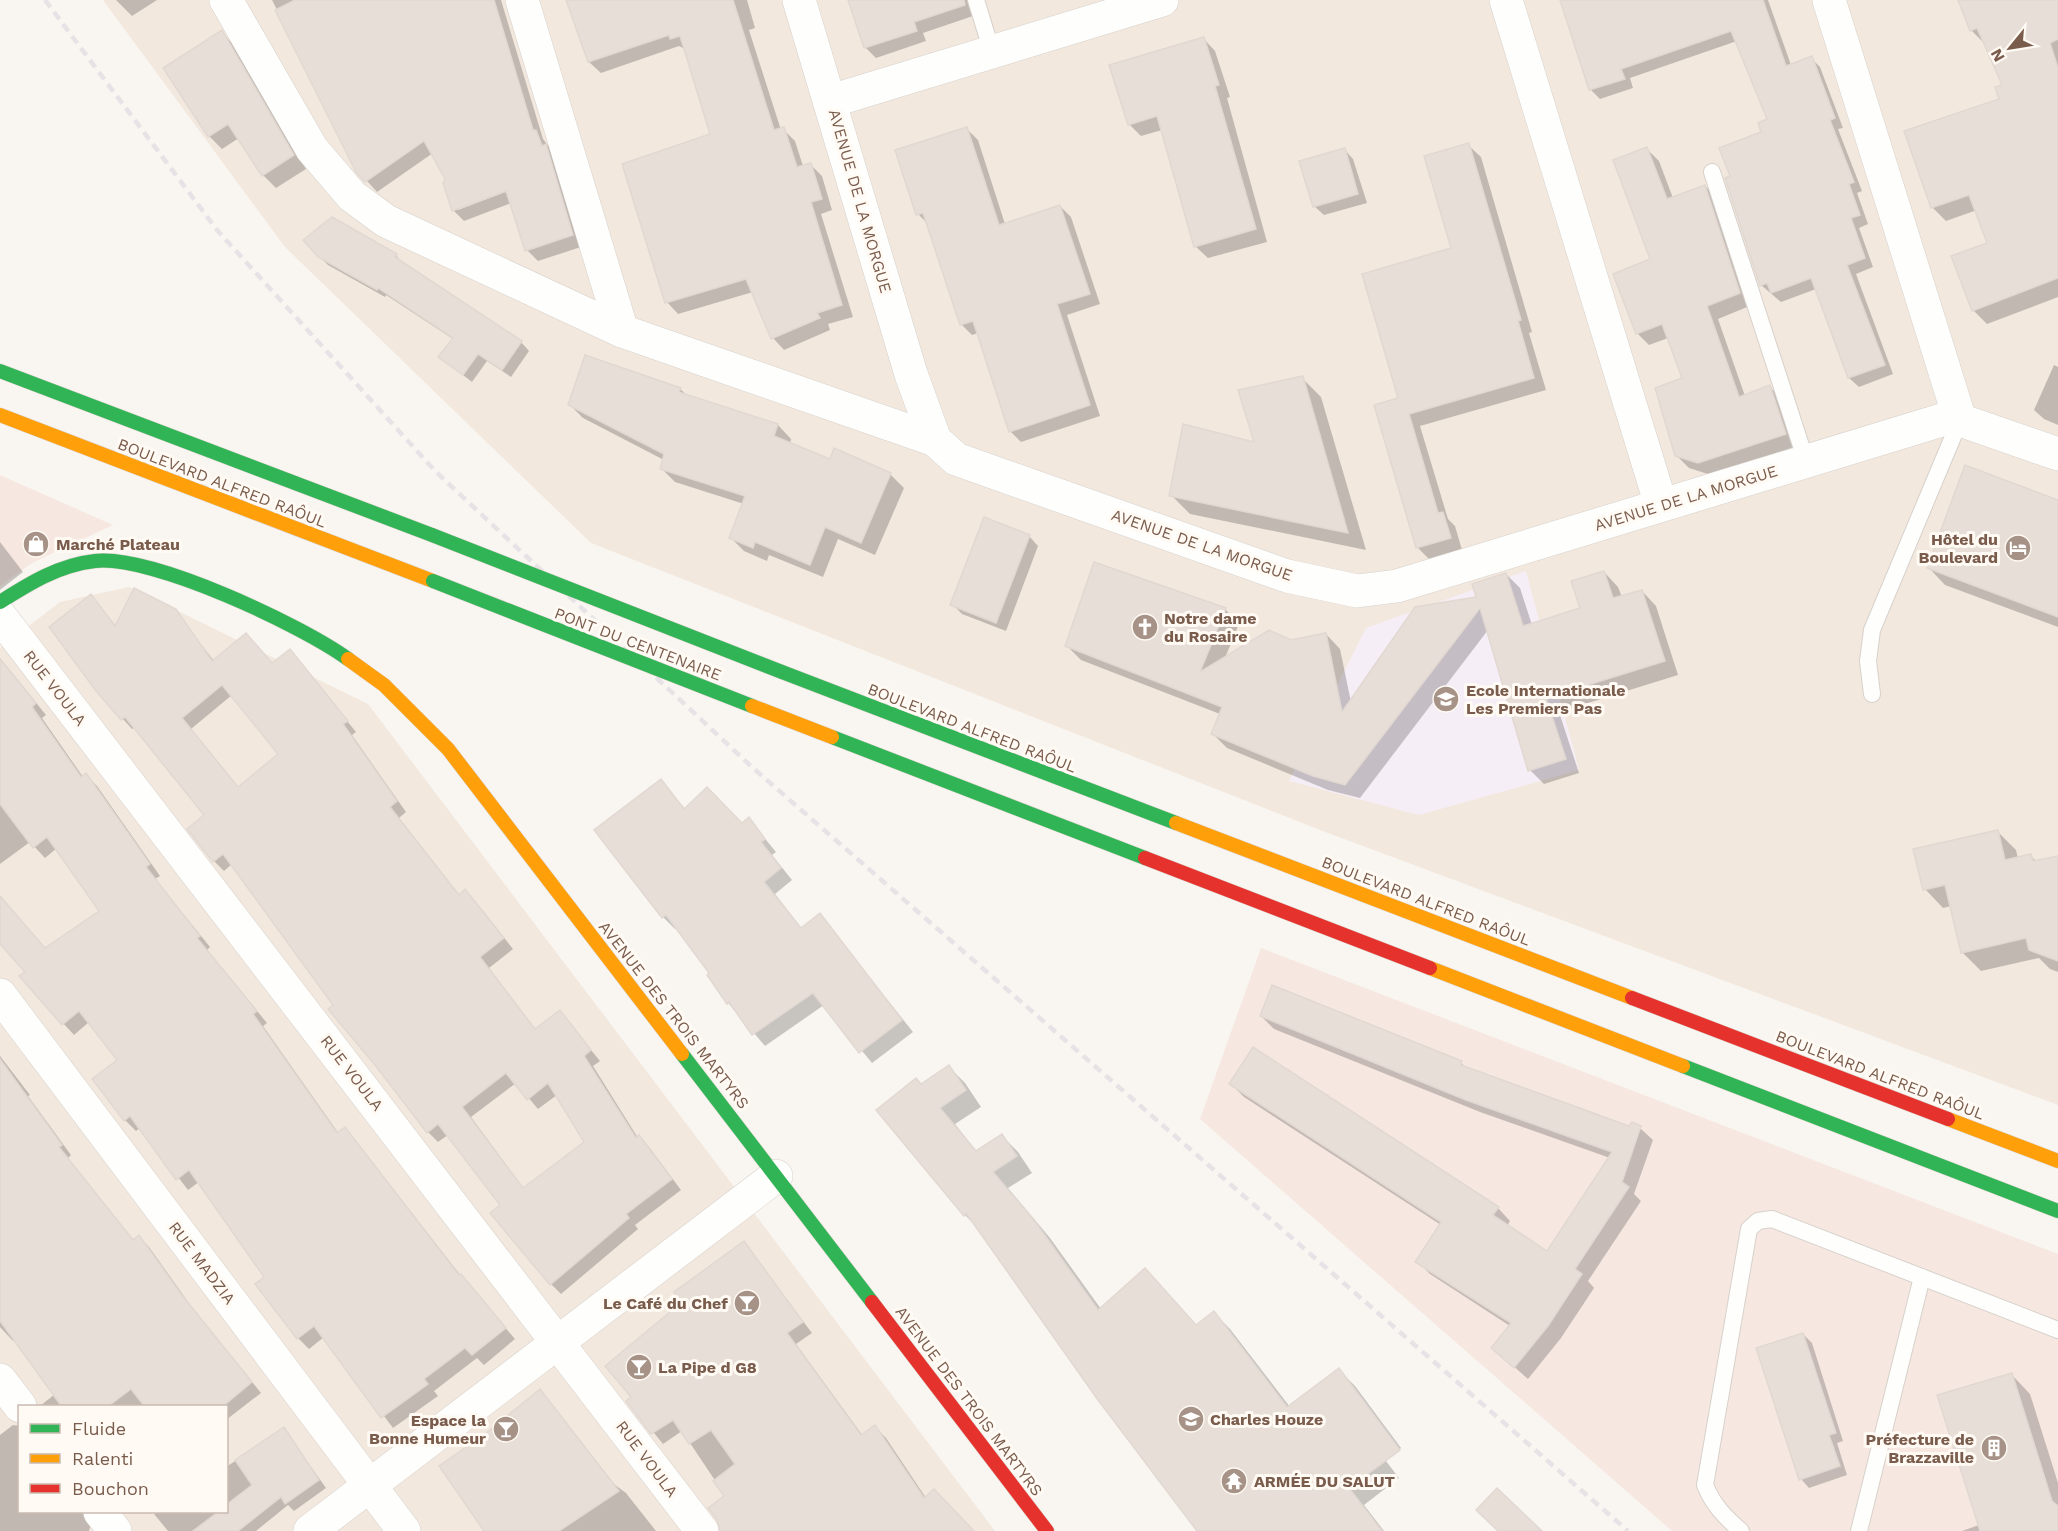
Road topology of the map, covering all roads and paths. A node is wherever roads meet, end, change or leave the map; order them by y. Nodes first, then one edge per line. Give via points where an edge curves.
1 (226, 0) edge
2 (522, 0) edge
3 (799, 0) edge
4 (976, 0) edge
5 (1162, 0) edge
6 (1506, 0) edge
7 (1829, 0) edge
8 (992, 52) junction
9 (831, 101) junction
10 (1712, 172) dead end
11 (622, 331) junction
12 (0, 371) edge
13 (0, 415) edge
14 (1960, 420) junction
15 (935, 440) junction
16 (2058, 454) edge
17 (1806, 461) junction
18 (1661, 505) junction
19 (432, 535) joint
20 (433, 581) joint
21 (0, 602) edge
22 (0, 616) edge
23 (782, 672) joint
24 (1872, 694) dead end
25 (0, 995) edge
26 (2058, 1161) edge
27 (776, 1176) junction
28 (2058, 1212) edge
29 (1922, 1277) junction
30 (2058, 1330) edge
31 (560, 1343) junction
32 (0, 1380) edge
33 (19, 1405) edge
34 (370, 1486) junction
35 (101, 1513) edge
36 (115, 1531) edge
37 (309, 1531) edge
38 (404, 1531) edge
39 (702, 1531) edge
40 (1047, 1531) edge
41 (1741, 1531) edge
42 (1859, 1531) edge

1 - 11 street via 312,149 352,196 386,221
2 - 11 street
3 - 9 street, AVENUE DE LA MORGUE
4 - 8 lane
5 - 8 street
6 - 18 street
7 - 14 street
8 - 9 street
9 - 15 street, AVENUE DE LA MORGUE via 911,374
10 - 17 lane
11 - 15 street
12 - 19 main road, BOULEVARD ALFRED RAÔUL
13 - 20 main road, BOULEVARD ALFRED RAÔUL
14 - 16 street, AVENUE DE LA MORGUE
14 - 17 street, AVENUE DE LA MORGUE via 1945,419
14 - 24 lane via 1872,630 1868,661
15 - 18 street, AVENUE DE LA MORGUE via 956,459 1287,576 1357,591 1397,586
17 - 18 street, AVENUE DE LA MORGUE
19 - 23 main road, PONT DU CENTENAIRE, bridge
20 - 28 main road, PONT DU CENTENAIRE, bridge
21 - 27 main road, AVENUE DES TROIS MARTYRS via 47,573 96,561 131,563 212,589 326,643 384,685 448,749
22 - 31 street, RUE VOULA
23 - 26 main road, BOULEVARD ALFRED RAÔUL
25 - 34 street, RUE MADZIA
27 - 31 street
27 - 40 main road, AVENUE DES TROIS MARTYRS
29 - 30 lane
29 - 41 lane via 1772,1219 1758,1221 1749,1229 1705,1485 1722,1515
29 - 42 lane
31 - 34 street
31 - 39 street, RUE VOULA
32 - 33 street
34 - 37 street
34 - 38 street, RUE MADZIA
35 - 36 street

